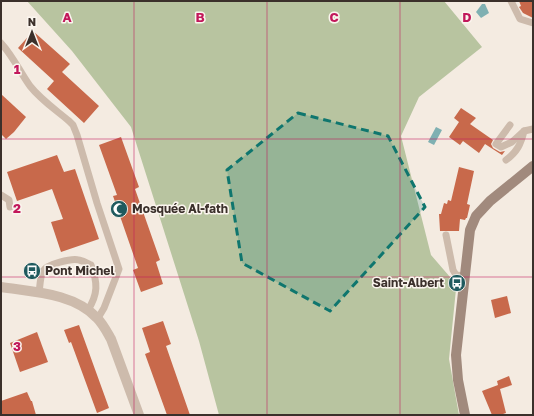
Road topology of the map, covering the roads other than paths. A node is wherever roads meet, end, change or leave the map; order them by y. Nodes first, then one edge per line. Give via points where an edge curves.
1 (511, 1) edge
2 (533, 23) edge
3 (1, 42) edge
4 (510, 125) dead end
5 (533, 129) edge
6 (524, 131) junction
7 (506, 160) dead end
8 (533, 166) edge
9 (1, 195) edge
10 (10, 207) dead end
11 (446, 235) dead end
12 (464, 276) junction
13 (1, 287) edge
14 (39, 293) junction
15 (88, 310) junction
16 (98, 318) junction
17 (139, 415) edge
18 (465, 415) edge

1 - 2 lane via 520,20
3 - 16 lane via 35,92 69,121 78,135 118,267
4 - 6 lane via 496,144 501,147 512,142
5 - 6 lane
6 - 7 lane via 522,143
8 - 12 main road via 490,201 476,216 470,230
9 - 10 lane via 9,200
11 - 12 lane via 453,270 456,275
12 - 18 main road via 456,355
13 - 14 street
14 - 15 street via 71,301
14 - 15 lane via 46,268 70,259 84,261 90,266 96,286 94,300
15 - 16 street
16 - 17 street via 111,339

